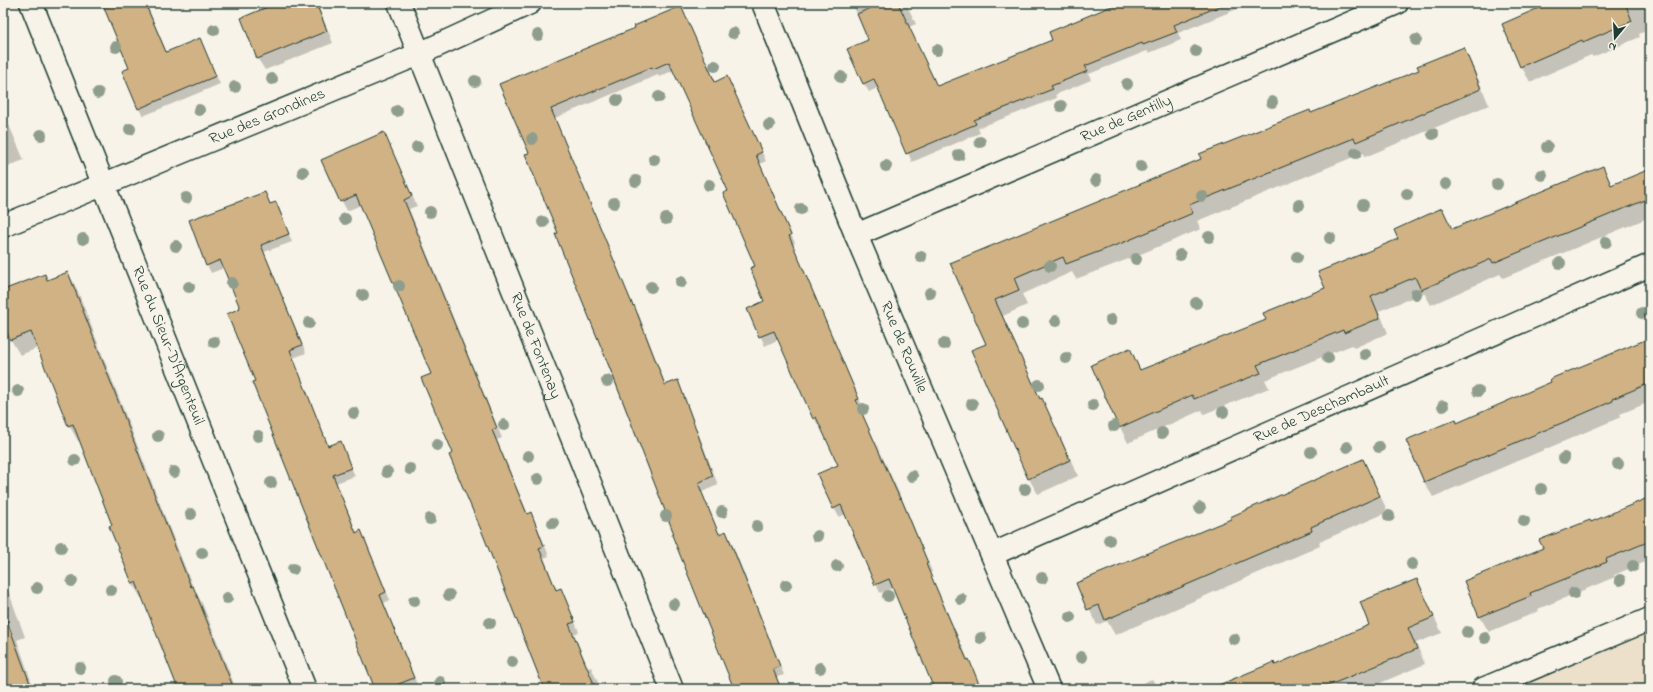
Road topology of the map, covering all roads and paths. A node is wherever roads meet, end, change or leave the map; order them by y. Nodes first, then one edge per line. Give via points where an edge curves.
1 (31, 3) edge
2 (399, 3) edge
3 (530, 3) edge
4 (763, 3) edge
5 (1397, 3) edge
6 (419, 54) junction
7 (104, 184) junction
8 (3, 226) edge
9 (856, 235) junction
10 (1650, 265) edge
11 (993, 554) junction
12 (1650, 619) edge
13 (305, 689) edge
14 (672, 689) edge
15 (1050, 689) edge
16 (1483, 689) edge

1 - 7 street, Rue du Sieur-D'Argenteuil
2 - 6 street, Rue de Fontenay
3 - 6 street, Rue des Grondines
4 - 9 street, Rue de Rouville
5 - 9 street, Rue de Gentilly
6 - 7 street, Rue des Grondines
6 - 14 street, Rue de Fontenay
7 - 8 street, Rue des Grondines
7 - 13 street, Rue du Sieur-D'Argenteuil
9 - 11 street, Rue de Rouville
10 - 11 street, Rue de Deschambault
11 - 15 street, Rue de Rouville
12 - 16 street

